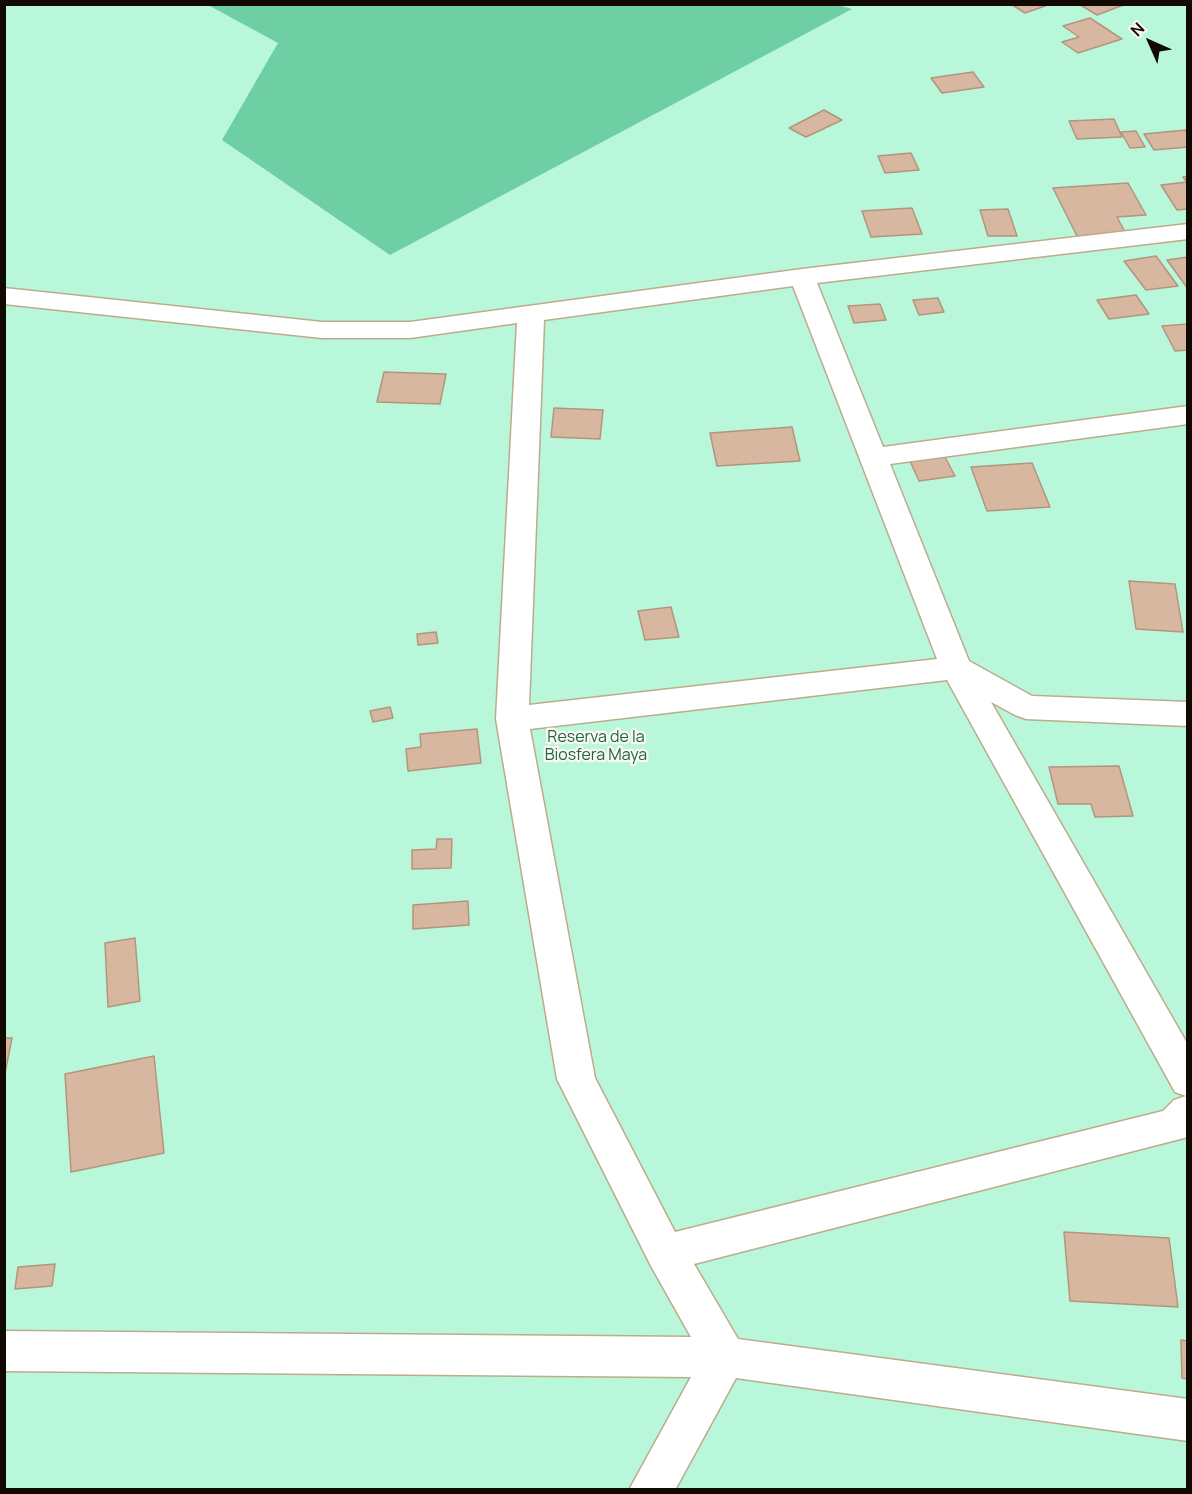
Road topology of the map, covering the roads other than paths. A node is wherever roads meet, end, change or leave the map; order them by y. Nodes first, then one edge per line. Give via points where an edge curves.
1 (1188, 231) edge
2 (802, 277) junction
3 (4, 296) edge
4 (531, 312) junction
5 (1188, 415) edge
6 (873, 458) junction
7 (956, 668) junction
8 (1188, 714) edge
9 (512, 719) junction
10 (1188, 1081) edge
11 (1188, 1112) edge
12 (665, 1253) junction
13 (4, 1351) edge
14 (725, 1357) junction
15 (1188, 1420) edge
16 (651, 1490) edge

1 - 2 street
2 - 4 street
2 - 6 street
3 - 4 street via 322,330 410,330
4 - 9 street
5 - 6 street
6 - 7 street
7 - 8 street via 1026,708
7 - 9 street
7 - 10 street
9 - 12 street via 576,1079
11 - 12 street via 1174,1125
12 - 14 street
13 - 14 street
14 - 15 street
14 - 16 street

